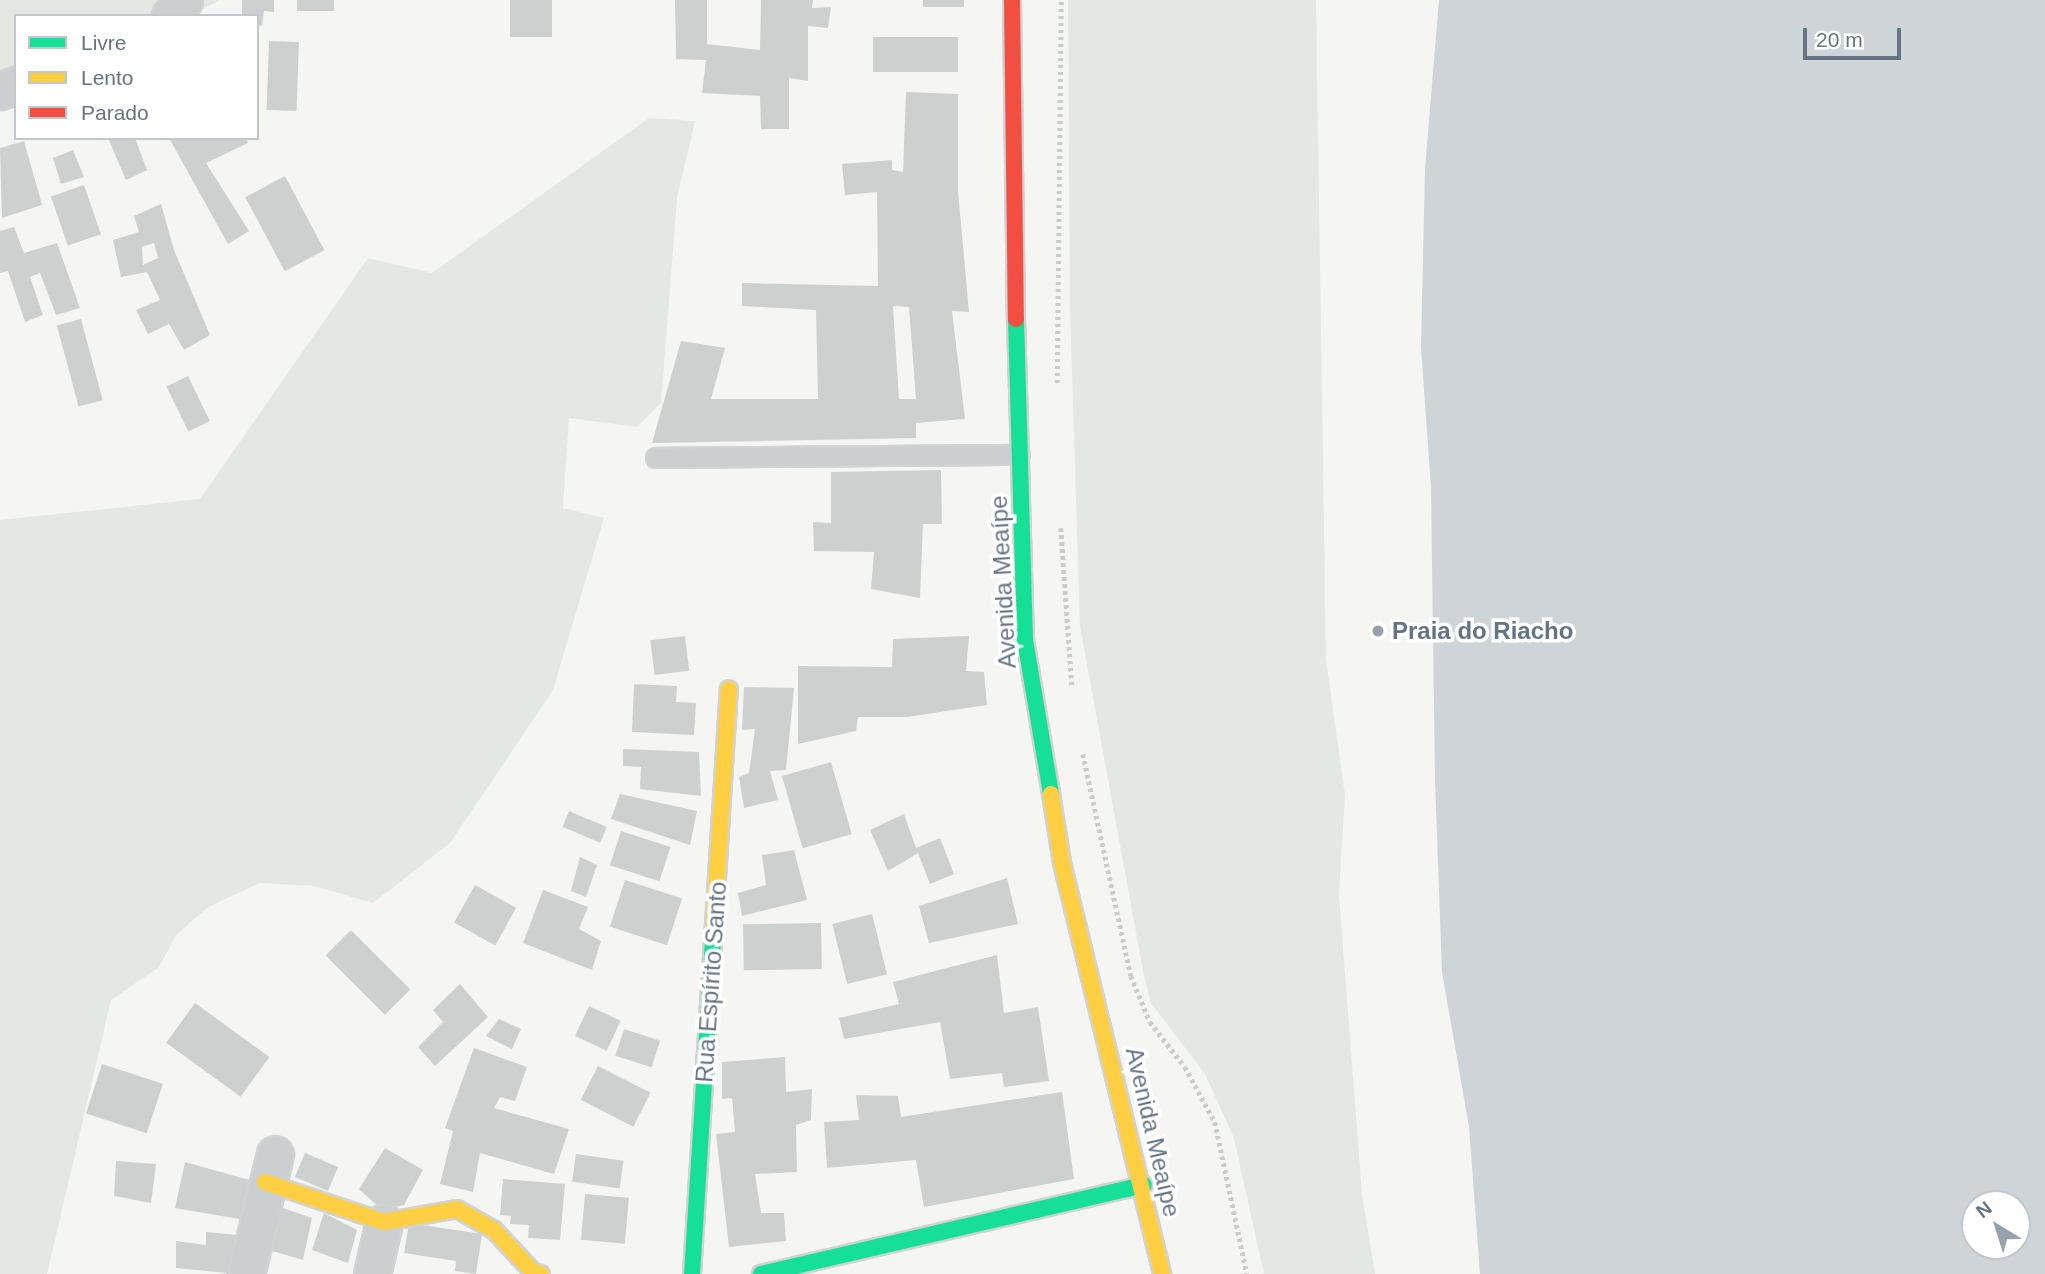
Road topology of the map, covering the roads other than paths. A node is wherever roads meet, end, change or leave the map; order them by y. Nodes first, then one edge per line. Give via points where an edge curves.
1 (184, 0) edge
2 (1013, 0) edge
3 (172, 14) edge
4 (1020, 455) junction
5 (656, 458) dead end
6 (730, 689) dead end
7 (270, 1168) joint
8 (1144, 1185) junction
9 (384, 1222) junction
10 (781, 1272) edge
11 (246, 1274) edge
12 (372, 1274) edge
13 (541, 1274) edge
14 (692, 1274) edge
15 (761, 1274) edge
16 (1162, 1274) edge

1 - 3 street
2 - 4 street, Avenida Meaípe
4 - 5 lane
4 - 8 street, Avenida Meaípe via 1025,640 1060,850
6 - 14 street, Rua Espírito Santo
7 - 9 street
7 - 11 street
8 - 10 street
8 - 16 street, Avenida Meaípe
9 - 12 street
9 - 13 street via 457,1209 494,1230 533,1272
10 - 15 street

